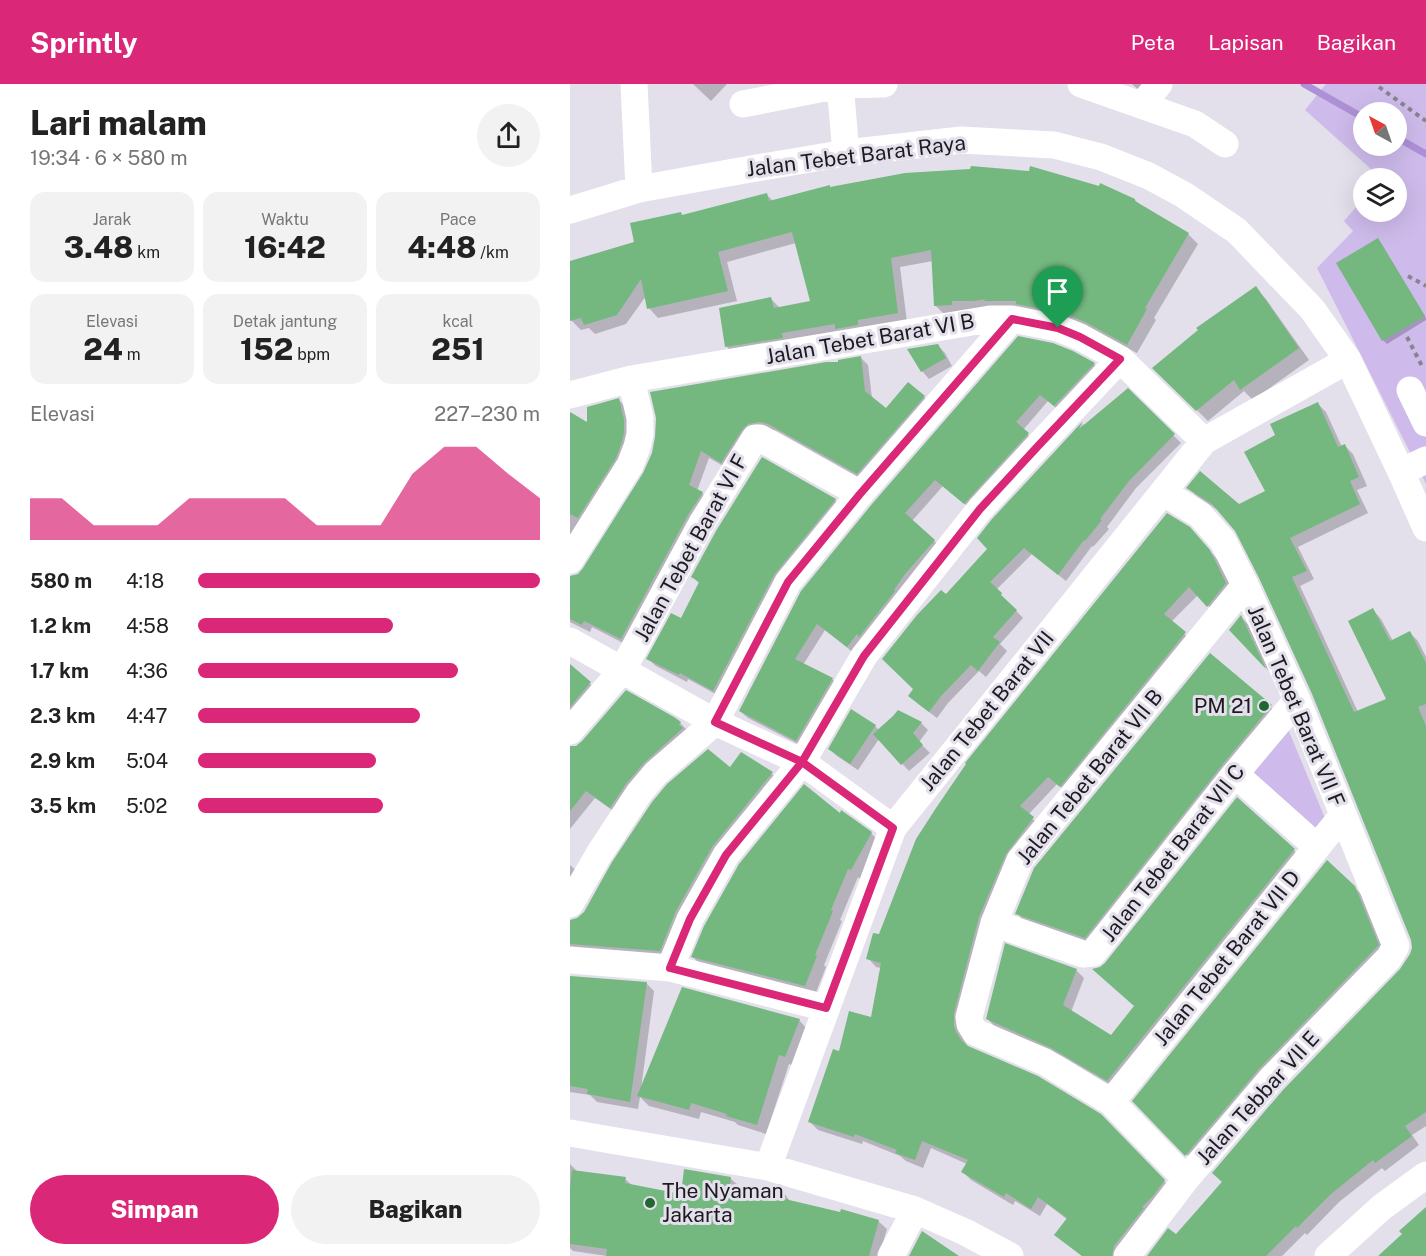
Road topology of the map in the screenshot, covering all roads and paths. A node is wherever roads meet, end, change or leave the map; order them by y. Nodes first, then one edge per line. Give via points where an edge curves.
1 (634, 84) edge
2 (884, 84) edge
3 (1081, 84) edge
4 (1159, 84) edge
5 (840, 85) edge
6 (1379, 87) dead end
7 (743, 105) dead end
8 (1142, 105) junction
9 (1426, 121) edge
10 (1225, 144) dead end
11 (846, 153) junction
12 (639, 189) junction
13 (570, 210) edge
14 (1408, 276) dead end
15 (1426, 286) edge
16 (1012, 319) junction
17 (1407, 337) dead end
18 (1120, 359) junction
19 (1348, 360) junction
20 (631, 379) junction
21 (1418, 382) edge
22 (570, 395) edge
23 (1426, 423) edge
24 (1204, 441) junction
25 (1426, 460) edge
26 (1401, 472) junction
27 (1163, 492) junction
28 (860, 494) junction
29 (1426, 528) edge
30 (570, 560) edge
31 (1245, 585) junction
32 (570, 641) edge
33 (623, 669) junction
34 (1297, 700) junction
35 (715, 722) junction
36 (570, 731) edge
37 (802, 762) junction
38 (1234, 774) junction
39 (1342, 815) junction
40 (893, 828) junction
41 (1317, 847) junction
42 (570, 904) edge
43 (994, 923) junction
44 (1396, 946) joint
45 (570, 960) edge
46 (670, 968) junction
47 (826, 1008) junction
48 (1111, 1102) junction
49 (570, 1133) edge
50 (768, 1167) junction
51 (1426, 1174) edge
52 (1186, 1179) junction
53 (915, 1210) junction
54 (891, 1256) edge
55 (1010, 1256) edge
56 (1127, 1256) edge
57 (1328, 1256) edge

1 - 12 street
2 - 5 street
3 - 8 street
4 - 8 street
5 - 7 street
5 - 11 street
6 - 9 path
8 - 10 street via 1195,124
11 - 12 street, Jalan Tebet Barat Raya
11 - 19 street, Jalan Tebet Barat Raya via 961,140 1054,144 1111,161 1184,195 1238,231 1312,309
12 - 13 street, Jalan Tebet Barat Raya
14 - 15 path
16 - 18 street, Jalan Tebet Barat VI B via 1058,328
16 - 20 street, Jalan Tebet Barat VI B via 990,319
16 - 28 street
17 - 21 path
18 - 24 street, Jalan Tebet Barat VI B
18 - 37 street via 965,528 864,656
19 - 24 street, Jalan Tebet Barat VII
19 - 26 street, Jalan Tebet Barat Raya
20 - 22 street, Jalan Tebet Barat VI B
20 - 30 street via 640,418 637,447 630,465
21 - 23 street
24 - 27 street, Jalan Tebet Barat VII
25 - 26 street
26 - 29 street, Jalan Tebet Barat Raya
27 - 31 street, Jalan Tebet Barat VII F via 1200,515 1222,542
27 - 40 street, Jalan Tebet Barat VII
28 - 33 street, Jalan Tebet Barat VI F via 755,438 702,523
28 - 35 street via 788,582
31 - 34 street, Jalan Tebet Barat VII F
31 - 43 street, Jalan Tebet Barat VII B via 1020,860
32 - 33 street
33 - 35 street
33 - 36 street
34 - 38 street, Jalan Tebet Barat VII C
34 - 39 street, Jalan Tebet Barat VII F
35 - 37 street
35 - 42 street via 656,773 639,793
37 - 40 street
37 - 46 street via 726,855 690,919
38 - 41 street
38 - 43 street, Jalan Tebet Barat VII C via 1093,953 1083,954
39 - 41 street, Jalan Tebet Barat VII D
39 - 44 street, Jalan Tebet Barat VII F
40 - 47 street, Jalan Tebet Barat VII
41 - 48 street, Jalan Tebet Barat VII D
43 - 48 street, Jalan Tebet Barat VII B via 969,1017 975,1032 1046,1062
44 - 52 street, Jalan Tebbar VII E via 1389,958 1271,1079
45 - 46 street
46 - 47 street
47 - 50 street, Jalan Tebet Barat VII
48 - 52 street
49 - 50 street
50 - 53 street
51 - 57 street
52 - 56 street, Jalan Tebbar VII E
53 - 54 street
53 - 55 street

